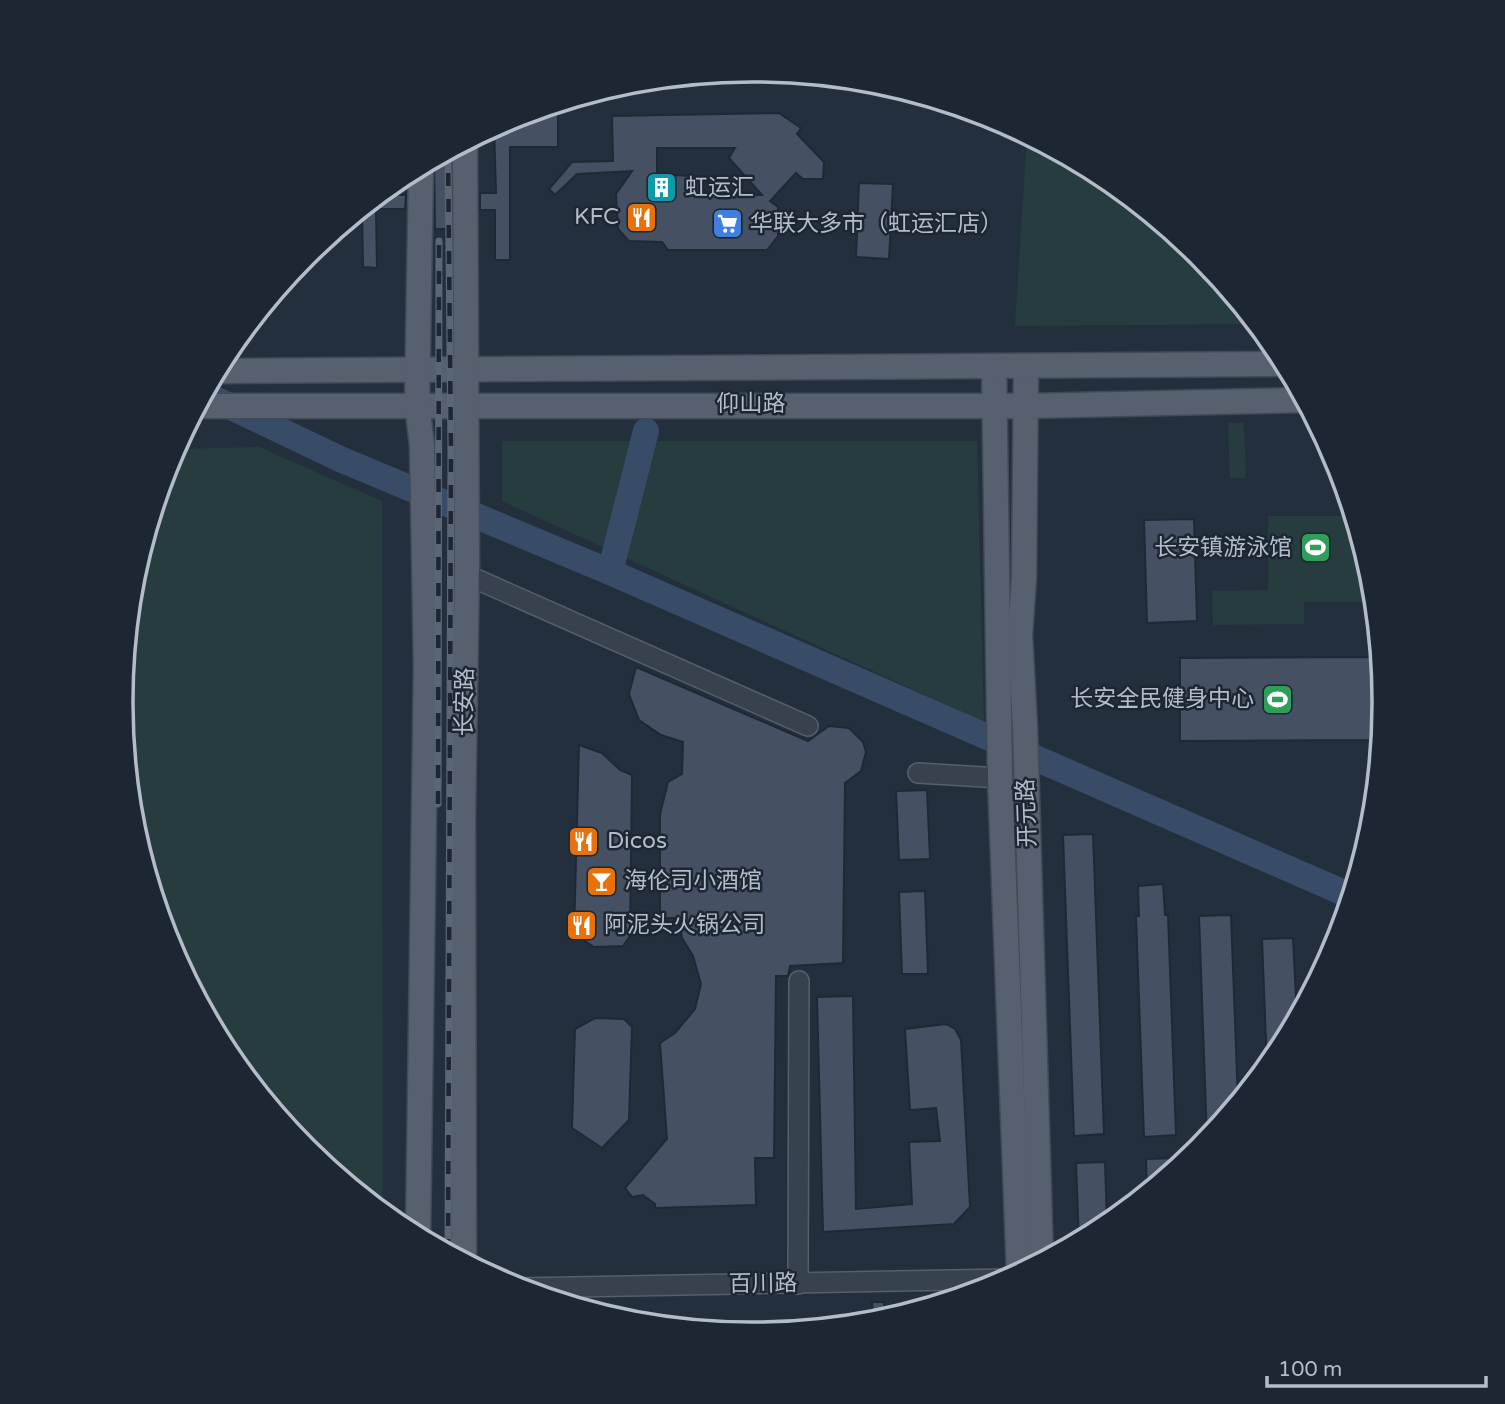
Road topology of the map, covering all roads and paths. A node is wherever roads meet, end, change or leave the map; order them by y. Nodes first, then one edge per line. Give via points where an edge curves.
1 (465, 153) edge
2 (421, 179) edge
3 (1272, 364) edge
4 (994, 366) junction
5 (1026, 366) junction
6 (417, 368) junction
7 (465, 368) junction
8 (229, 371) edge
9 (1293, 400) edge
10 (464, 404) junction
11 (417, 405) junction
12 (994, 405) junction
13 (209, 406) edge
14 (1026, 406) junction
15 (467, 570) junction
16 (808, 726) dead end
17 (1000, 770) junction
18 (918, 773) dead end
19 (799, 981) dead end
20 (418, 1223) edge
21 (464, 1250) edge
22 (1041, 1251) edge
23 (1019, 1262) edge
24 (977, 1280) edge
25 (798, 1284) junction
26 (549, 1288) edge

1 - 7 main road, 长安路
2 - 6 main road
3 - 5 main road, 仰山路
4 - 5 main road, 仰山路
4 - 7 main road, 仰山路
4 - 12 main road
5 - 14 main road, 开元路
6 - 7 main road, 仰山路
6 - 8 main road, 仰山路
6 - 11 main road
7 - 10 main road, 长安路
9 - 14 main road, 仰山路
10 - 11 main road, 仰山路
10 - 12 main road, 仰山路
10 - 15 main road, 长安路
11 - 13 main road, 仰山路
11 - 20 main road, 长安路 via 425,554
12 - 14 main road, 仰山路
12 - 17 main road, 开元路
14 - 22 main road, 开元路 via 1020,635
15 - 16 street
15 - 21 main road, 长安路
17 - 18 street
17 - 23 main road, 开元路
19 - 25 street
24 - 25 street, 百川路
25 - 26 street, 百川路

